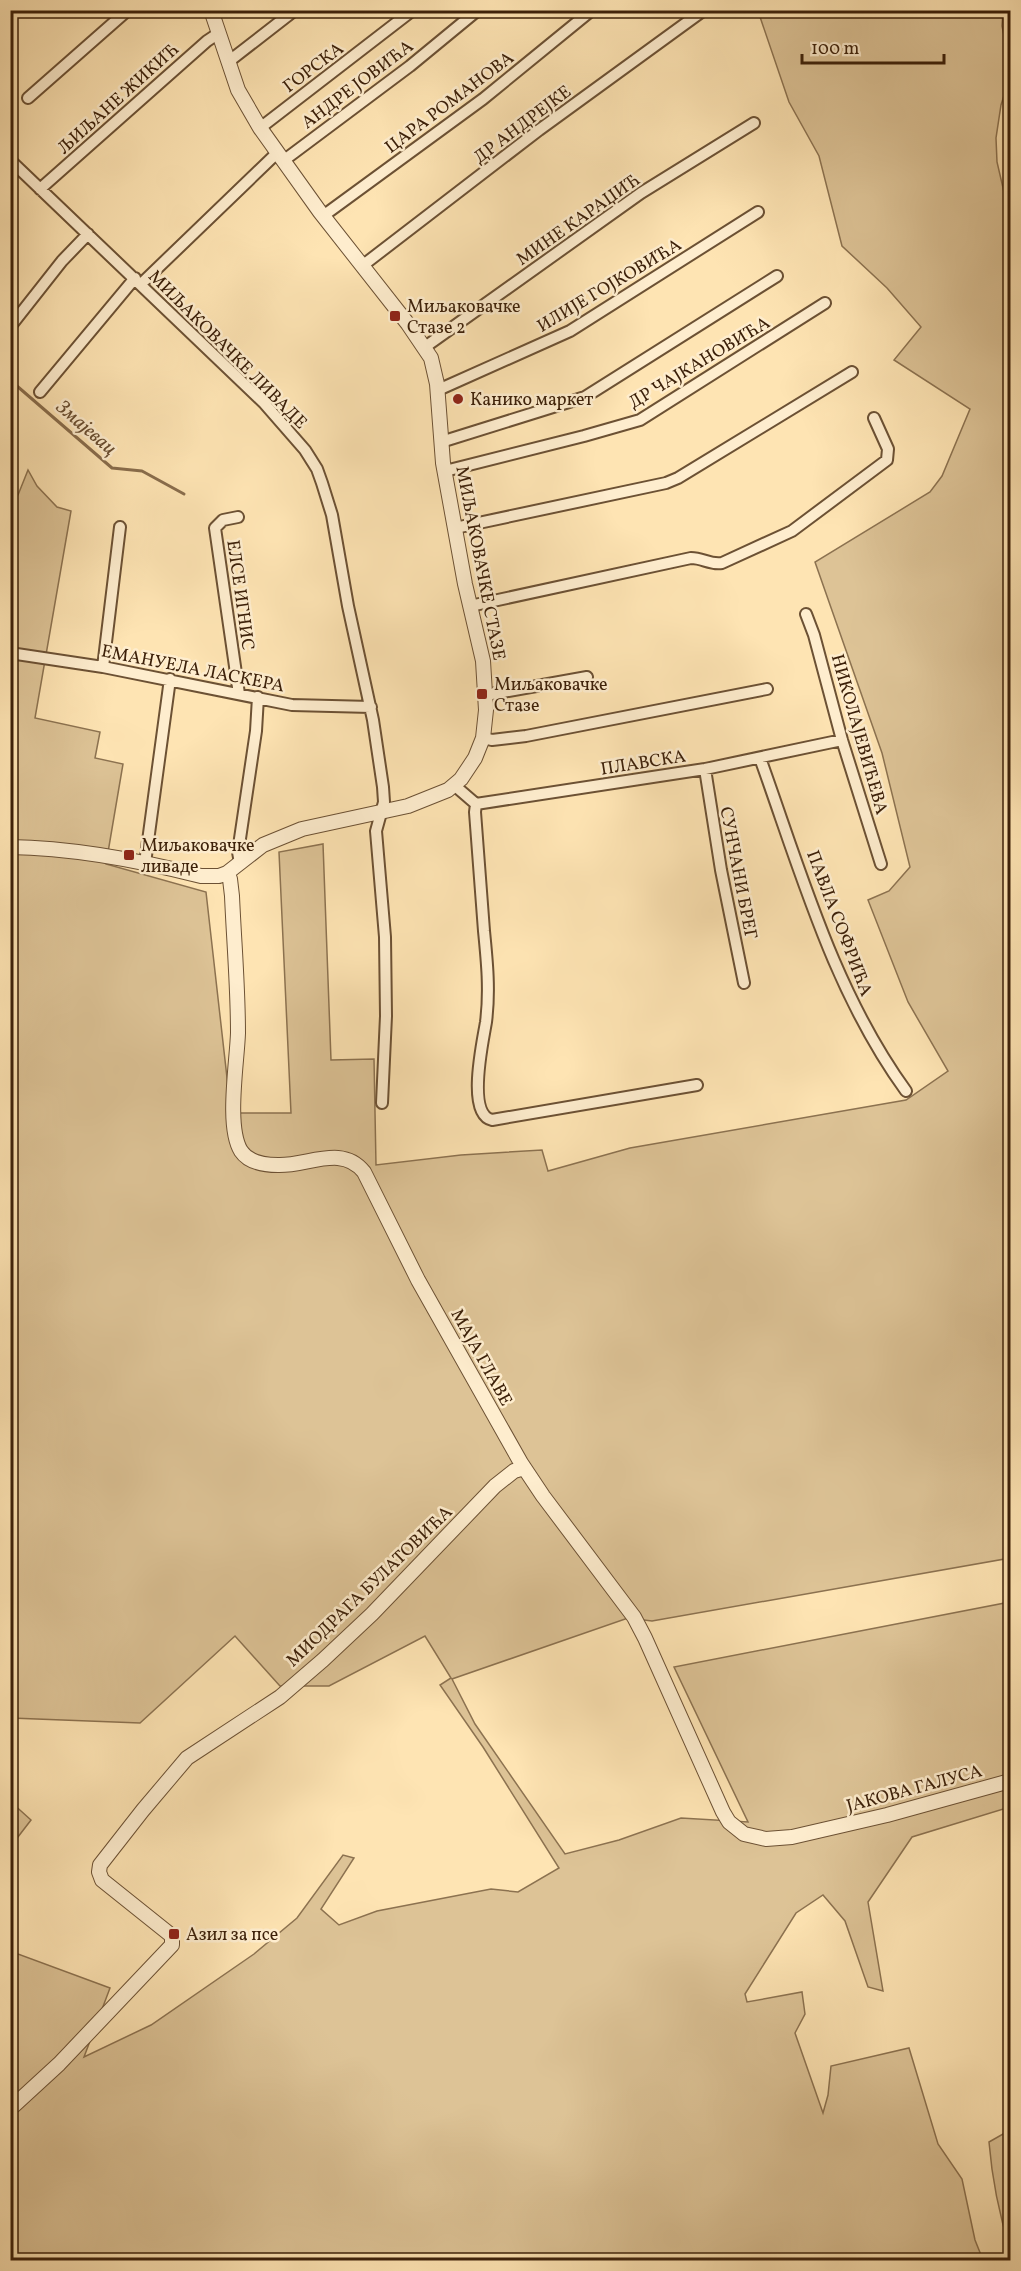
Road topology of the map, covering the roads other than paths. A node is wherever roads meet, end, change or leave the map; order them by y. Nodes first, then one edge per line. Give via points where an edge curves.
1 (128, 10) edge
2 (211, 10) edge
3 (295, 10) edge
4 (413, 10) edge
5 (478, 10) edge
6 (592, 10) edge
7 (704, 10) edge
8 (219, 33) junction
9 (228, 63) junction
10 (28, 98) dead end
11 (754, 123) dead end
12 (261, 128) junction
13 (280, 157) junction
14 (10, 160) edge
15 (40, 189) junction
16 (758, 212) dead end
17 (323, 216) junction
18 (88, 234) junction
19 (362, 266) junction
20 (777, 276) dead end
21 (138, 281) junction
22 (825, 303) dead end
23 (10, 327) edge
24 (425, 347) junction
25 (852, 372) dead end
26 (438, 390) junction
27 (40, 392) dead end
28 (874, 418) dead end
29 (441, 442) junction
30 (445, 471) junction
31 (238, 517) dead end
32 (120, 527) dead end
33 (455, 528) junction
34 (470, 606) junction
35 (806, 614) dead end
36 (10, 653) edge
37 (103, 667) junction
38 (587, 677) dead end
39 (170, 680) junction
40 (767, 689) dead end
41 (239, 693) junction
42 (486, 694) junction
43 (258, 697) junction
44 (371, 707) junction
45 (483, 738) junction
46 (842, 740) junction
47 (760, 758) junction
48 (705, 769) junction
49 (454, 785) junction
50 (476, 804) junction
51 (381, 812) junction
52 (10, 847) edge
53 (145, 863) junction
54 (240, 863) junction
55 (881, 864) dead end
56 (227, 873) junction
57 (744, 984) dead end
58 (697, 1085) dead end
59 (906, 1091) dead end
60 (382, 1103) dead end
61 (524, 1468) junction
62 (1011, 1781) edge
63 (826, 1829) joint
64 (10, 2109) edge

1 - 10 street
2 - 8 street, МИЉАКОВАЧКЕ СТАЗЕ
3 - 9 street
4 - 12 street, ГОРСКА
5 - 13 street, АНДРЕ ЈОВИЋА via 410,66
6 - 17 street, ЦАРА РОМАНОВА via 483,99
7 - 19 street, ДР АНДРЕЈКЕ
8 - 9 street, МИЉАКОВАЧКЕ СТАЗЕ
8 - 15 street, ЉИЉАНЕ ЖИКИЋ
9 - 12 street, МИЉАКОВАЧКЕ СТАЗЕ via 238,90
11 - 24 street, МИНЕ КАРАЏИЋ via 642,193
12 - 13 street, МИЉАКОВАЧКЕ СТАЗЕ
13 - 17 street, МИЉАКОВАЧКЕ СТАЗЕ
13 - 21 street, АНДРЕ ЈОВИЋА
14 - 15 street, МИЉАКОВАЧКЕ ЛИВАДЕ
15 - 18 street, МИЉАКОВАЧКЕ ЛИВАДЕ
16 - 26 street, ИЛИЈЕ ГОЈКОВИЋА via 570,331
17 - 19 street, МИЉАКОВАЧКЕ СТАЗЕ
18 - 21 street, МИЉАКОВАЧКЕ ЛИВАДЕ
18 - 23 street
19 - 24 street, МИЉАКОВАЧКЕ СТАЗЕ
20 - 29 street via 585,396
21 - 27 street, АНДРЕ ЈОВИЋА
21 - 44 street, МИЉАКОВАЧКЕ ЛИВАДЕ via 264,403 317,469 332,515
22 - 30 street, ДР ЧАЈКАНОВИЋА via 640,420
24 - 26 street, МИЉАКОВАЧКЕ СТАЗЕ
25 - 33 street via 666,483
26 - 29 street, МИЉАКОВАЧКЕ СТАЗЕ
28 - 34 street via 888,449 887,460 782,537 722,563 691,558
29 - 30 street, МИЉАКОВАЧКЕ СТАЗЕ
30 - 33 street, МИЉАКОВАЧКЕ СТАЗЕ
31 - 41 street, ЕЛСЕ ИГНИС via 223,520 215,528
32 - 37 street
33 - 34 street, МИЉАКОВАЧКЕ СТАЗЕ
34 - 42 street, МИЉАКОВАЧКЕ СТАЗЕ
35 - 46 street, НИКОЛАЈЕВИЋЕВА
36 - 37 street, ЕМАНУЕЛА ЛАСКЕРА
37 - 39 street, ЕМАНУЕЛА ЛАСКЕРА
38 - 42 street
39 - 41 street, ЕМАНУЕЛА ЛАСКЕРА
39 - 53 street
40 - 45 street via 526,736
41 - 43 street, ЕМАНУЕЛА ЛАСКЕРА
42 - 45 street, МИЉАКОВАЧКЕ СТАЗЕ
43 - 44 street, ЕМАНУЕЛА ЛАСКЕРА via 300,706
43 - 54 street via 238,852
44 - 51 street, МИЉАКОВАЧКЕ ЛИВАДЕ via 383,787
45 - 49 street, МИЉАКОВАЧКЕ СТАЗЕ via 475,758
46 - 47 street, ПЛАВСКА
46 - 55 street, НИКОЛАЈЕВИЋЕВА
47 - 48 street, ПЛАВСКА
47 - 59 street, ПАВЛА СОФРИЋА via 843,985 869,1035
48 - 50 street, ПЛАВСКА
48 - 57 street, СУНЧАНИ БРЕГ
49 - 50 street
49 - 51 street, МИЉАКОВАЧКЕ СТАЗЕ via 424,801
50 - 58 street via 487,962 486,1018 478,1082 483,1116 492,1120
51 - 54 street, МИЉАКОВАЧКЕ СТАЗЕ via 302,829 263,845
51 - 60 street, МИЉАКОВАЧКЕ ЛИВАДЕ via 376,831 385,948
52 - 53 street via 65,849
53 - 56 street via 201,876
54 - 56 street, МИЉАКОВАЧКЕ СТАЗЕ
56 - 61 street, МАЈА ГЛАВЕ via 236,966 234,1119 239,1147 247,1158 262,1164 281,1166 333,1157 349,1160 360,1168
61 - 63 street, МАЈА ГЛАВЕ via 634,1617 729,1822 744,1834 766,1839
61 - 64 street, МИОДРАГА БУЛАТОВИЋА via 495,1486 323,1660 280,1697 187,1758 143,1810 100,1865 99,1872 102,1880 172,1936 172,1945 59,2064
62 - 63 street, ЈАКОВА ГАЛУСА

